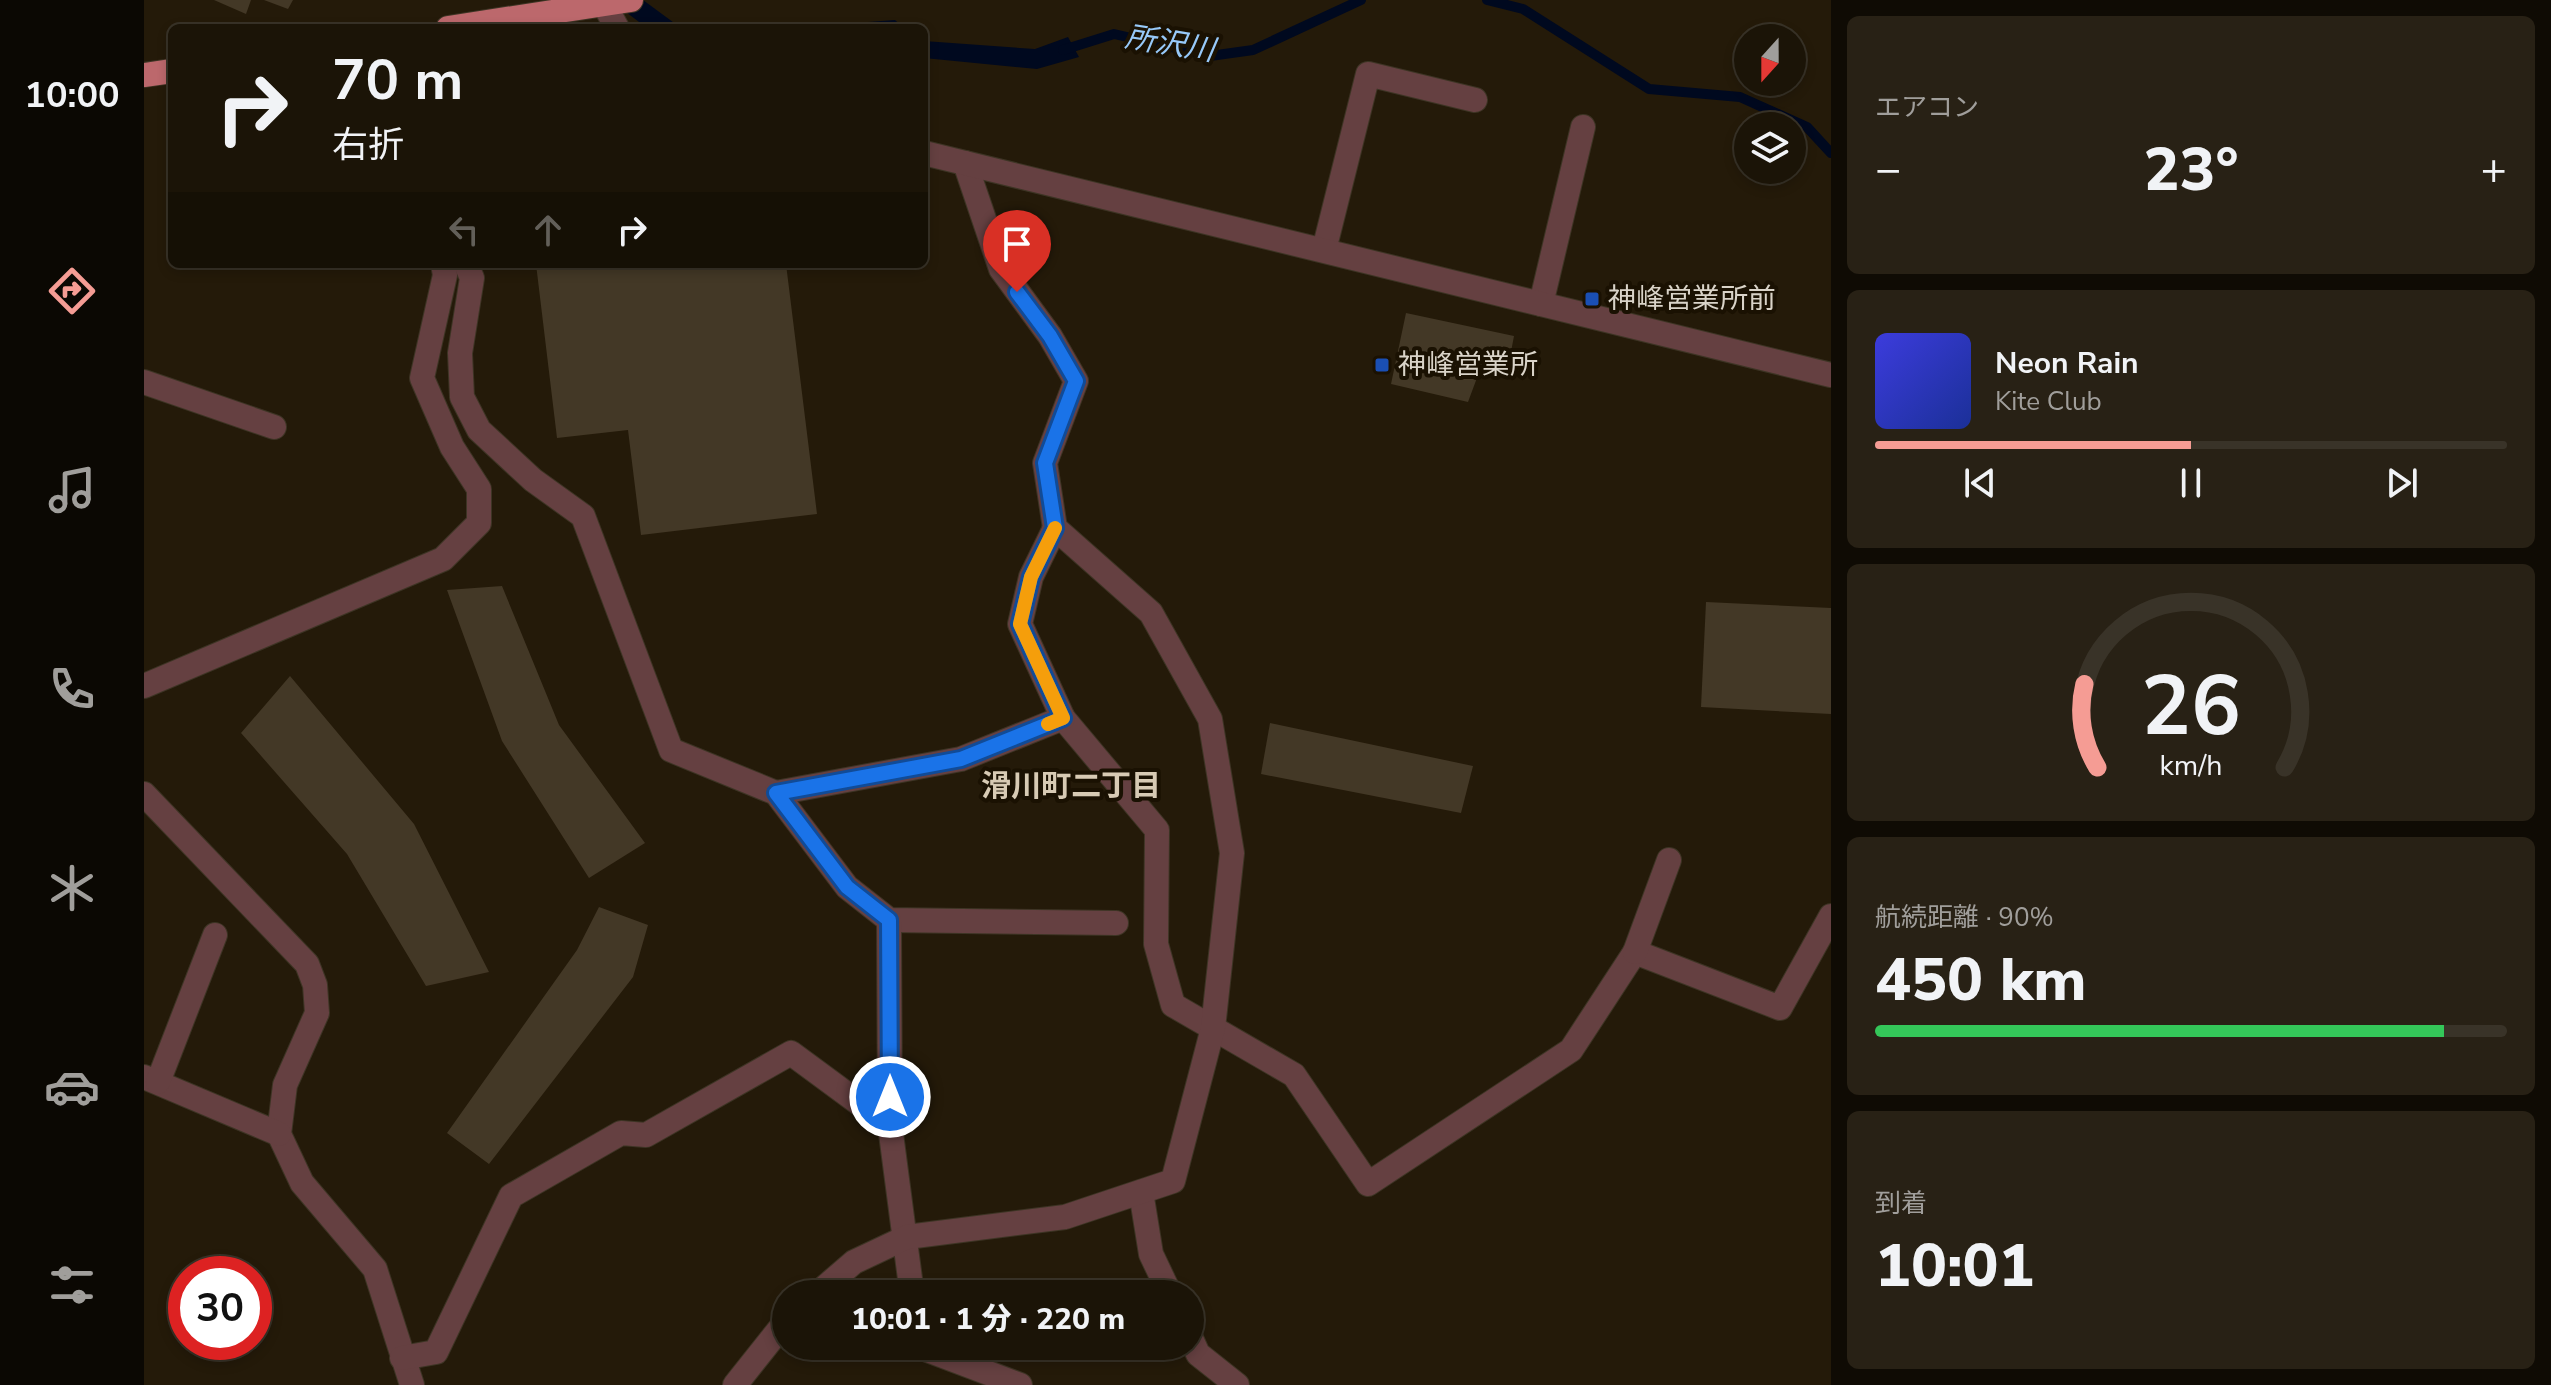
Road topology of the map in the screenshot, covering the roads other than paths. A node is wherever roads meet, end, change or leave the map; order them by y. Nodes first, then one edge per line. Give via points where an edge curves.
1 (631, 0) edge
2 (604, 4) junction
3 (474, 24) edge
4 (615, 24) edge
5 (168, 72) edge
6 (144, 75) edge
7 (1475, 100) dead end
8 (1583, 127) dead end
9 (928, 154) edge
10 (965, 163) junction
11 (1324, 250) junction
12 (444, 268) edge
13 (468, 268) edge
14 (1541, 304) junction
15 (1831, 375) edge
16 (144, 382) edge
17 (274, 427) dead end
18 (1055, 528) junction
19 (144, 686) edge
20 (1063, 718) junction
21 (776, 793) junction
22 (144, 794) edge
23 (1669, 860) dead end
24 (1831, 916) edge
25 (889, 920) junction
26 (1116, 923) dead end
27 (215, 935) dead end
28 (1635, 952) junction
29 (1213, 1028) junction
30 (151, 1080) edge
31 (890, 1126) junction
32 (279, 1134) junction
33 (1141, 1192) junction
34 (907, 1237) junction
35 (833, 1280) edge
36 (911, 1280) edge
37 (1163, 1280) edge
38 (772, 1339) edge
39 (402, 1358) junction
40 (1204, 1359) edge
41 (954, 1360) edge
42 (412, 1385) edge
43 (735, 1385) edge
44 (1020, 1385) edge
45 (1237, 1385) edge

1 - 2 highway
2 - 3 highway
2 - 4 street
5 - 6 highway
7 - 11 street via 1368,74
8 - 14 street
9 - 10 street
10 - 11 street
10 - 18 street via 1001,269 1076,381 1045,463
11 - 14 street
12 - 19 street via 422,378 452,447 479,489 479,523 443,559
13 - 21 street via 472,278 460,353 462,397 479,430 533,480 583,516 671,750
14 - 15 street
16 - 17 street
18 - 20 street via 1031,577 1020,624
18 - 29 street via 1151,613 1210,719 1232,853
20 - 21 street via 961,759
20 - 29 street via 1157,830 1156,944 1173,1005
21 - 25 street via 847,887
22 - 32 street via 307,964 317,1013 285,1085
23 - 28 street
24 - 28 street via 1780,1008
25 - 26 street
25 - 31 street
27 - 30 street
28 - 29 street via 1571,1050 1368,1184 1294,1075
29 - 33 street via 1173,1181
30 - 32 street
31 - 34 street
31 - 39 street via 791,1053 646,1135 621,1133 511,1196 436,1352
32 - 39 street via 302,1183 375,1269
33 - 34 street via 1065,1217
33 - 37 street via 1151,1254
34 - 35 street via 854,1262
34 - 36 street
38 - 43 street
39 - 42 street
40 - 45 street
41 - 44 street

